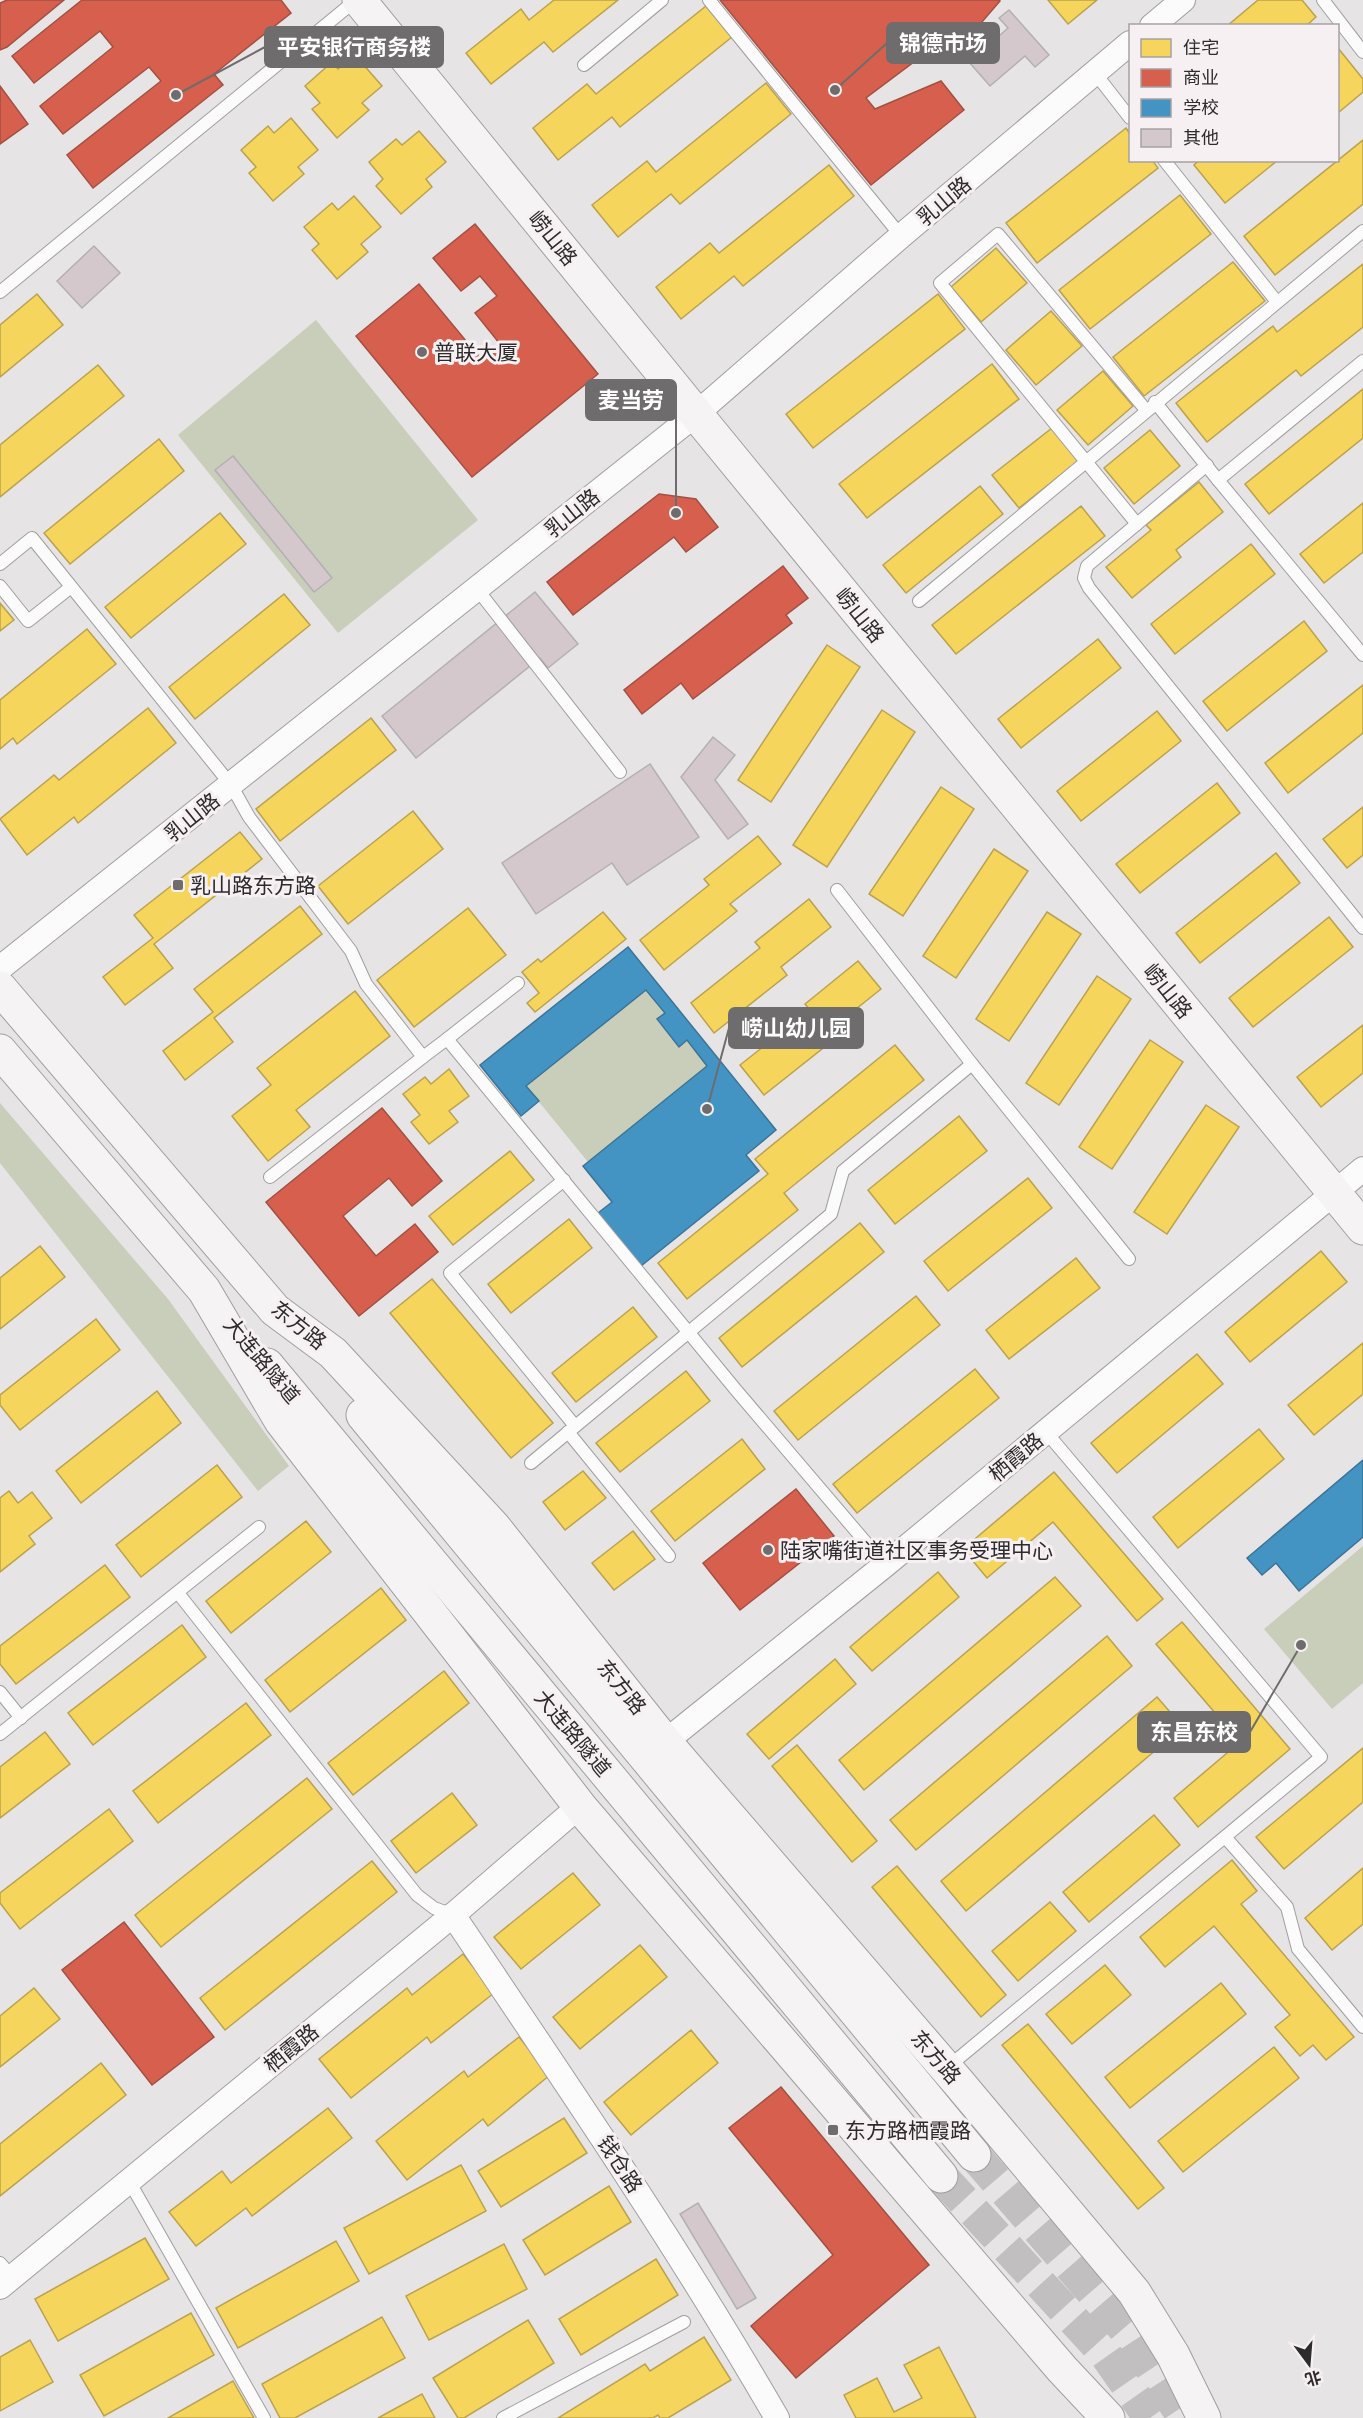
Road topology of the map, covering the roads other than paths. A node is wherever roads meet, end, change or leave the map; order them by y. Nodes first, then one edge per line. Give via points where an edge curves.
1 (358, 0) edge
2 (662, 0) edge
3 (709, 0) edge
4 (1183, 0) edge
5 (1323, 0) edge
6 (1154, 24) edge
7 (1129, 46) edge
8 (1363, 52) edge
9 (584, 65) dead end
10 (1095, 74) junction
11 (1129, 116) edge
12 (1166, 162) edge
13 (1363, 231) edge
14 (901, 237) junction
15 (0, 292) edge
16 (1277, 302) junction
17 (1363, 361) edge
18 (1150, 406) junction
19 (696, 414) junction
20 (1085, 461) junction
21 (1207, 465) junction
22 (1218, 480) junction
23 (1137, 524) junction
24 (0, 564) edge
25 (0, 586) edge
26 (71, 587) junction
27 (477, 589) junction
28 (919, 601) dead end
29 (1363, 655) edge
30 (620, 772) dead end
31 (231, 785) junction
32 (837, 890) dead end
33 (1363, 928) edge
34 (0, 968) edge
35 (518, 982) dead end
36 (0, 988) edge
37 (447, 1039) junction
38 (0, 1051) edge
39 (423, 1057) junction
40 (972, 1064) junction
41 (1363, 1169) edge
42 (270, 1177) dead end
43 (564, 1180) junction
44 (1334, 1193) junction
45 (1363, 1228) edge
46 (1129, 1258) dead end
47 (204, 1290) junction
48 (276, 1310) junction
49 (688, 1331) junction
50 (572, 1429) junction
51 (1046, 1432) junction
52 (531, 1463) dead end
53 (259, 1527) dead end
54 (669, 1556) dead end
55 (885, 1564) junction
56 (178, 1593) junction
57 (0, 1692) edge
58 (21, 1718) junction
59 (0, 1734) edge
60 (665, 1742) junction
61 (582, 1809) junction
62 (1225, 1837) junction
63 (453, 1915) junction
64 (1363, 2027) edge
65 (946, 2068) junction
66 (974, 2156) tunnel mouth
67 (941, 2176) tunnel mouth
68 (129, 2181) junction
69 (4, 2276) edge
70 (684, 2322) dead end
71 (264, 2418) edge
72 (503, 2418) edge
73 (777, 2418) edge
74 (1108, 2418) edge
75 (1204, 2418) edge

1 - 15 lane
1 - 19 main road, 崂山路
2 - 9 lane
3 - 14 lane
4 - 6 street
5 - 8 lane
7 - 10 street, 乳山路
10 - 11 lane
10 - 14 street, 乳山路
12 - 16 lane
13 - 16 lane
14 - 19 street, 乳山路
16 - 18 lane
17 - 22 lane
18 - 20 lane
18 - 20 lane via 998,234 940,283
18 - 21 lane
19 - 27 street, 乳山路
19 - 44 main road, 崂山路
20 - 23 lane
20 - 28 lane
21 - 22 lane
21 - 23 lane
22 - 29 lane
23 - 33 lane via 1087,566 1084,578 1089,588
24 - 26 lane via 32,538
25 - 26 lane via 28,621
26 - 31 lane
27 - 30 lane
27 - 31 street, 乳山路
31 - 34 street, 乳山路
31 - 39 lane via 249,817 351,951 366,984
32 - 40 lane
35 - 37 lane
36 - 48 main road, 东方路
37 - 39 lane
37 - 43 lane
38 - 47 main road
39 - 42 lane
40 - 46 lane
40 - 49 lane via 843,1171 831,1214
41 - 44 street, 栖霞路
43 - 49 lane
43 - 50 lane via 450,1273
44 - 45 main road, 崂山路
44 - 51 street, 栖霞路
47 - 61 main road via 281,1421
47 - 67 main road, 大连路隧道
48 - 60 main road, 东方路 via 333,1353 494,1527
48 - 66 main road, 大连路隧道
49 - 50 lane
49 - 55 lane
50 - 52 lane
50 - 54 lane
51 - 55 street, 栖霞路
51 - 62 lane via 1321,1757
53 - 56 lane
55 - 60 street, 栖霞路
56 - 58 lane
56 - 63 lane via 417,1895 434,1908
57 - 58 lane
58 - 59 lane
60 - 65 main road, 东方路
61 - 63 street, 栖霞路 via 568,1816
61 - 74 main road
62 - 64 lane via 1287,1907 1298,1948
62 - 65 lane
63 - 68 street, 栖霞路
63 - 73 street, 钱仓路 via 603,2137 722,2322
65 - 75 main road, 东方路 via 1134,2292 1173,2355
68 - 69 street, 栖霞路
68 - 71 lane
70 - 72 lane

